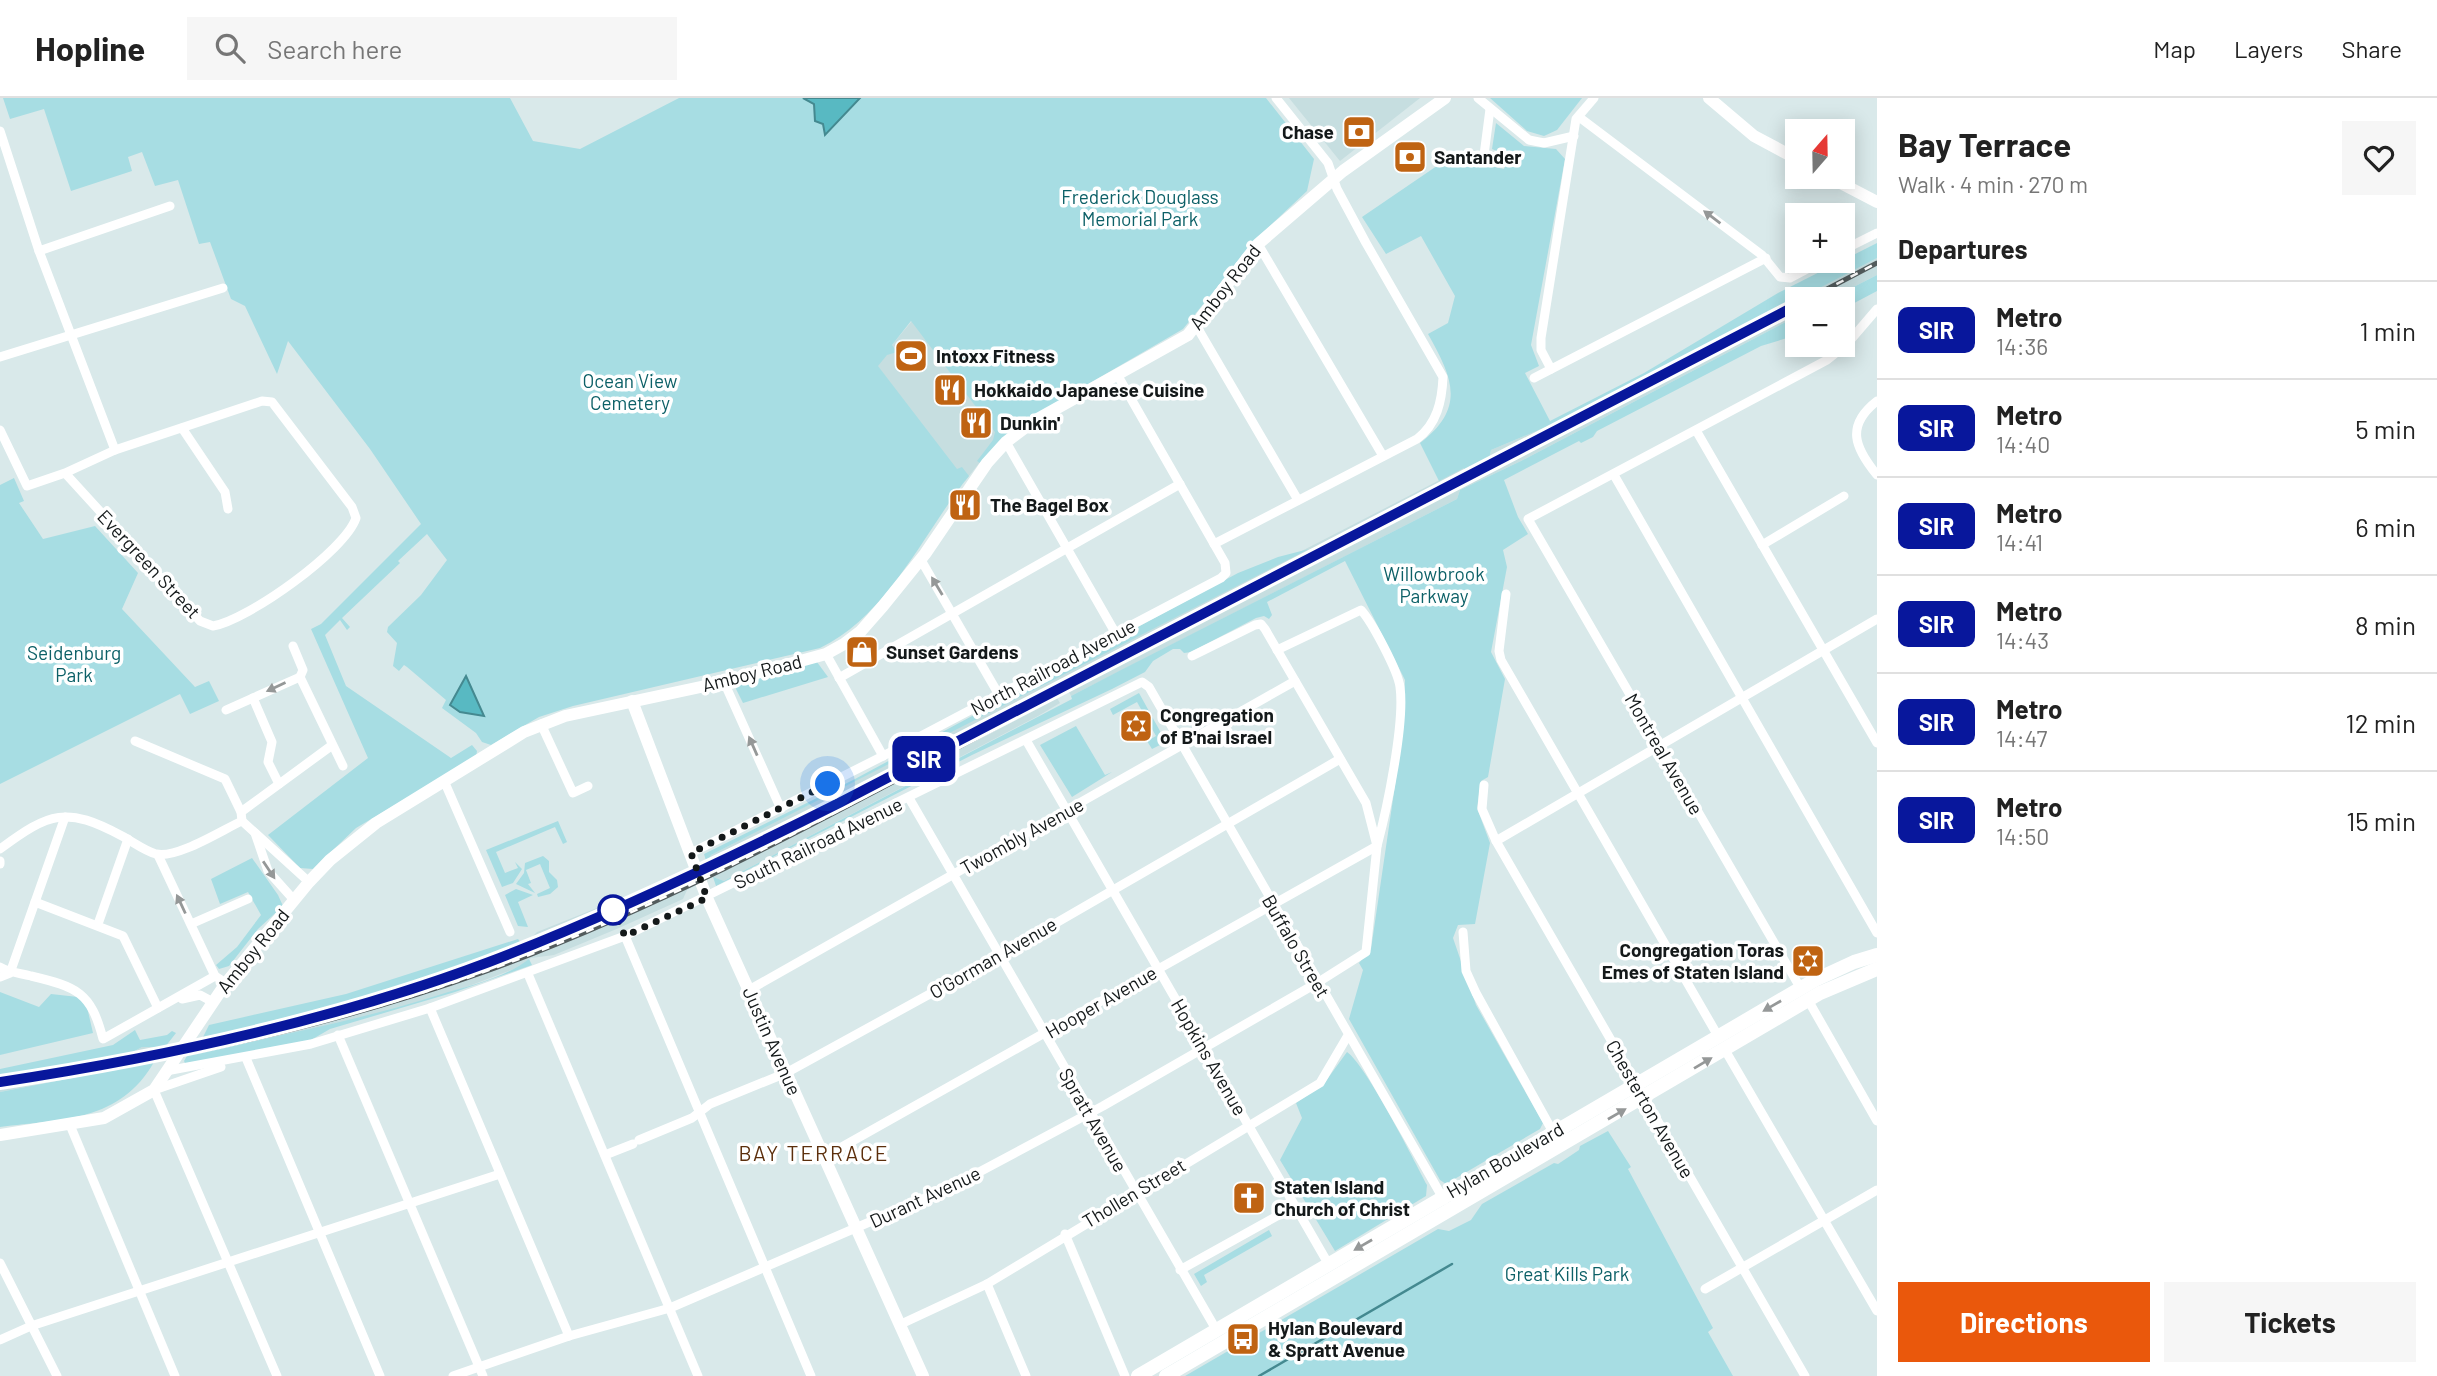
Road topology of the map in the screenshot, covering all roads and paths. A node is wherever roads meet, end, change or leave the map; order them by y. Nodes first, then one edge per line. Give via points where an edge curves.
1 (1276, 98) edge
2 (1445, 98) edge
3 (1478, 98) edge
4 (1594, 98) edge
5 (1709, 98) edge
6 (1490, 109) junction
7 (1579, 117) junction
8 (0, 131) edge
9 (1574, 136) junction
10 (1785, 153) edge
11 (1484, 155) dead end
12 (1334, 179) junction
13 (1852, 189) edge
14 (1877, 202) edge
15 (170, 206) dead end
16 (1877, 233) edge
17 (1258, 244) junction
18 (1855, 244) edge
19 (39, 251) junction
20 (1766, 258) junction
21 (1799, 273) edge
22 (223, 288) dead end
23 (1877, 309) edge
24 (1197, 327) junction
25 (69, 335) junction
26 (0, 356) edge
27 (1551, 369) junction
28 (1118, 376) junction
29 (1534, 378) dead end
30 (1877, 401) edge
31 (182, 428) junction
32 (0, 430) edge
33 (1697, 432) junction
34 (1006, 442) junction
35 (115, 450) junction
36 (1383, 456) junction
37 (65, 473) junction
38 (1614, 475) junction
39 (1877, 475) edge
40 (1180, 484) junction
41 (1844, 496) dead end
42 (1298, 500) junction
43 (228, 509) dead end
44 (1214, 544) junction
45 (1762, 545) junction
46 (1067, 548) junction
47 (921, 560) junction
48 (1506, 594) dead end
49 (953, 613) junction
50 (1877, 619) edge
51 (1116, 634) junction
52 (293, 646) dead end
53 (1277, 650) junction
54 (1823, 650) junction
55 (826, 654) junction
56 (1192, 656) dead end
57 (300, 677) junction
58 (839, 678) junction
59 (1294, 681) junction
60 (724, 682) junction
61 (1142, 682) joint
62 (999, 695) junction
63 (253, 698) junction
64 (1741, 698) junction
65 (632, 701) junction
66 (226, 710) dead end
67 (541, 724) junction
68 (1026, 740) junction
69 (135, 741) dead end
70 (1877, 743) edge
71 (331, 746) junction
72 (1180, 746) junction
73 (1659, 746) junction
74 (883, 756) junction
75 (1340, 759) junction
76 (343, 766) dead end
77 (445, 783) junction
78 (279, 784) junction
79 (1484, 785) dead end
80 (588, 786) dead end
81 (1577, 793) junction
82 (909, 798) junction
83 (781, 809) junction
84 (1066, 811) junction
85 (242, 816) junction
86 (65, 817) junction
87 (1226, 825) junction
88 (255, 833) junction
89 (128, 839) junction
90 (1496, 841) junction
91 (1377, 846) junction
92 (0, 849) edge
93 (691, 853) junction
94 (158, 855) junction
95 (953, 875) junction
96 (309, 882) junction
97 (1112, 890) junction
98 (707, 898) junction
99 (248, 899) dead end
100 (295, 900) junction
101 (35, 902) junction
102 (1272, 904) junction
103 (98, 924) junction
104 (191, 925) junction
105 (510, 932) dead end
106 (1463, 932) dead end
107 (1877, 933) edge
108 (625, 936) junction
109 (1877, 955) edge
110 (999, 956) junction
111 (0, 967) edge
112 (1158, 969) junction
113 (1877, 969) edge
114 (10, 972) junction
115 (528, 974) junction
116 (0, 977) edge
117 (220, 980) junction
118 (1317, 983) junction
119 (749, 990) junction
120 (1804, 995) junction
121 (173, 1001) junction
122 (213, 1002) junction
123 (158, 1008) junction
124 (430, 1008) junction
125 (338, 1035) junction
126 (1044, 1035) junction
127 (1348, 1037) junction
128 (1722, 1043) junction
129 (1203, 1048) junction
130 (246, 1058) junction
131 (166, 1071) junction
132 (786, 1073) junction
133 (1636, 1083) junction
134 (154, 1090) junction
135 (1645, 1098) junction
136 (699, 1113) junction
137 (1089, 1113) junction
138 (1877, 1121) edge
139 (70, 1125) junction
140 (1249, 1125) junction
141 (1553, 1132) junction
142 (0, 1135) edge
143 (605, 1155) junction
144 (824, 1157) junction
145 (500, 1174) junction
146 (1877, 1190) edge
147 (1135, 1192) junction
148 (1442, 1196) junction
149 (409, 1203) junction
150 (1295, 1206) junction
151 (1451, 1211) junction
152 (1824, 1220) junction
153 (856, 1228) junction
154 (319, 1233) junction
155 (1065, 1234) junction
156 (229, 1262) junction
157 (0, 1263) edge
158 (1329, 1265) junction
159 (765, 1268) junction
160 (1742, 1268) junction
161 (1180, 1270) junction
162 (987, 1284) junction
163 (1705, 1289) dead end
164 (139, 1292) junction
165 (670, 1308) junction
166 (1877, 1311) edge
167 (899, 1325) junction
168 (31, 1326) junction
169 (1217, 1331) junction
170 (569, 1336) junction
171 (0, 1339) edge
172 (481, 1371) edge
173 (57, 1376) edge
174 (175, 1376) edge
175 (277, 1376) edge
176 (380, 1376) edge
177 (453, 1376) edge
178 (698, 1376) edge
179 (811, 1376) edge
180 (923, 1376) edge
181 (1026, 1376) edge
182 (1125, 1376) edge
183 (1138, 1376) edge
184 (1166, 1376) edge
185 (1805, 1376) edge

1 - 12 street via 1328,163
2 - 12 main road, Amboy Road
3 - 6 street
4 - 7 street
5 - 10 main road via 1754,136
6 - 9 street via 1529,141
6 - 11 street
7 - 9 street
20 -> 7 street
8 - 19 street
9 - 27 street via 1541,341
12 - 17 main road, Amboy Road
12 - 36 street via 1443,377 1441,401 1432,423 1417,439
13 - 14 main road
15 - 19 street
16 - 18 street
17 - 24 main road, Amboy Road
17 - 36 street
19 - 25 street
20 - 21 street via 1783,279
20 - 27 street
22 - 25 street
23 - 33 street via 1833,356
24 - 28 main road, Amboy Road
24 - 42 street
25 - 26 street
25 - 35 street
27 - 29 street
28 - 34 main road, Amboy Road via 1034,421
28 - 40 street
30 - 39 street via 1859,419 1857,444
31 - 35 street
31 - 37 street, Evergreen Street via 262,401 272,402 356,518 299,580 218,625 200,621
31 - 43 street via 225,492
32 - 37 street via 27,486
33 - 38 street
33 - 45 street
34 - 46 street
34 - 47 main road, Amboy Road
35 - 37 street
36 - 42 street
38 - 64 street
38 - 73 street, Montreal Avenue via 1528,519
40 - 44 street
40 - 46 street
41 - 45 street
42 - 44 street
44 - 51 street, North Railroad Avenue via 1225,563 1226,573 1221,578
45 - 54 street
46 - 49 street
46 - 51 street
49 -> 47 street
47 - 55 main road, Amboy Road via 861,631
48 - 81 street via 1499,651
49 - 58 street
49 - 62 street
50 - 54 street
51 - 62 street, North Railroad Avenue
52 - 57 street via 303,670
53 - 56 street via 1261,624
53 - 59 street
53 - 91 street via 1361,610 1399,682 1388,801
54 - 64 street
54 - 70 street
55 - 58 street
55 - 60 main road, Amboy Road
57 -> 63 street
57 - 71 street
58 - 74 street
59 - 72 street, Twombly Avenue
59 - 75 street
60 - 65 main road, Amboy Road
83 -> 60 street
61 - 68 street, South Railroad Avenue
61 - 72 street, Buffalo Street
62 - 74 street, North Railroad Avenue
63 - 66 street
63 - 78 street via 272,742 268,762
64 - 73 street
64 - 107 street
65 - 67 main road, Amboy Road
65 - 93 main road, Justin Avenue
67 - 77 main road, Amboy Road
67 - 80 street via 573,793
68 - 82 street, South Railroad Avenue
68 - 84 street, Hopkins Avenue
69 - 85 street via 225,779
71 - 76 street
71 - 78 street
72 - 84 street, Twombly Avenue
72 - 87 street, Buffalo Street
73 - 81 street
73 - 120 street, Montreal Avenue
74 - 83 street, North Railroad Avenue
75 - 87 street, O'Gorman Avenue
75 - 91 street via 1366,803
77 - 96 main road, Amboy Road via 369,828
77 - 105 street
78 - 85 street
79 - 90 street, Chesterton Avenue via 1482,810
81 - 90 street
81 - 128 street
82 - 95 street, Spratt Avenue
82 - 98 street, South Railroad Avenue
83 - 93 street, North Railroad Avenue
84 - 95 street, Twombly Avenue
84 - 97 street, Hopkins Avenue
85 - 88 street
85 - 94 street via 184,849
86 - 89 street via 87,818
86 - 92 street via 41,821
86 - 101 street
87 - 97 street, O'Gorman Avenue
87 - 102 street, Buffalo Street
88 - 96 street
88 -> 100 street via 268,871
89 - 94 street
89 - 103 street
90 - 133 street, Chesterton Avenue
91 - 102 street, Hooper Avenue
91 - 118 street, Durant Avenue via 1366,952
93 - 98 main road, Justin Avenue
104 -> 94 street
95 - 110 street, Spratt Avenue
95 - 119 street, Twombly Avenue
96 - 100 main road, Amboy Road
97 - 110 street, O'Gorman Avenue
97 - 112 street, Hopkins Avenue
98 - 108 street, South Railroad Avenue
98 - 119 main road, Justin Avenue
99 - 104 street
100 - 117 main road, Amboy Road
101 - 103 street
101 - 114 street
102 - 112 street, Hooper Avenue
102 - 118 street, Buffalo Street
103 - 123 street via 124,936
104 - 117 street
106 - 141 street via 1466,971
108 - 115 street, South Railroad Avenue
108 - 136 street
109 - 120 main road, Hylan Boulevard via 1840,967
110 - 126 street, Spratt Avenue
110 - 132 street, O'Gorman Avenue
111 - 114 street
112 - 126 street, Hooper Avenue
112 - 129 street, Hopkins Avenue
113 - 120 main road, Hylan Boulevard
114 - 116 street
114 - 123 street via 80,994 93,1006 103,1039
115 - 124 street, South Railroad Avenue
115 - 143 street
117 - 121 street
117 - 122 main road, Amboy Road
118 - 127 street, Buffalo Street
118 - 129 street, Durant Avenue
119 - 132 main road, Justin Avenue
120 - 128 main road, Hylan Boulevard
120 - 138 street, Montreal Avenue
121 - 122 street via 200,995
121 - 123 street
122 - 131 main road, Amboy Road
124 - 125 street, South Railroad Avenue
124 - 145 street
125 - 130 street, South Railroad Avenue
125 - 149 street
126 - 137 street, Spratt Avenue
126 - 144 street, Hooper Avenue
127 - 140 street, Thollen Street via 1320,1083
127 - 148 street, Buffalo Street
128 - 133 main road, Hylan Boulevard
135 -> 128 main road, Hylan Boulevard
128 - 152 street
129 - 137 street, Durant Avenue
129 - 140 street, Hopkins Avenue
130 - 131 street, South Railroad Avenue
130 - 134 street, South Railroad Avenue
130 - 154 street
131 - 134 main road, Amboy Road
132 - 136 street, O'Gorman Avenue via 710,1104
132 - 144 main road, Justin Avenue
133 - 135 street, Chesterton Avenue
133 - 141 main road, Hylan Boulevard
134 - 139 main road, Amboy Road via 104,1118
134 - 156 street
151 -> 135 main road, Hylan Boulevard
135 - 160 street, Chesterton Avenue
136 - 143 street, O'Gorman Avenue
136 - 159 street
137 - 147 street, Spratt Avenue
137 - 153 street, Durant Avenue via 961,1182
139 - 142 main road, Amboy Road
139 - 164 street
140 - 147 street, Thollen Street
140 - 150 street, Hopkins Avenue
141 - 148 main road, Hylan Boulevard
143 - 165 street
144 - 153 main road, Justin Avenue
145 - 149 street
145 - 170 street
146 - 152 street
147 - 155 street, Thollen Street
147 - 161 street, Spratt Avenue
148 - 151 street, Buffalo Street
148 -> 158 main road, Hylan Boulevard
149 - 154 street
149 - 172 street
150 - 158 street, Hopkins Avenue
150 - 161 street
151 - 184 main road, Hylan Boulevard
152 - 160 street
152 - 166 street
153 - 159 street, Durant Avenue
153 - 167 main road, Justin Avenue
154 - 156 street
154 - 176 street
155 - 162 street, Thollen Street
155 - 182 street
156 - 164 street
156 - 175 street
157 - 168 street
158 - 169 main road, Hylan Boulevard
159 - 165 street, Durant Avenue
159 - 179 street
160 - 163 street
160 - 185 street, Chesterton Avenue
161 - 169 street, Spratt Avenue
162 - 167 street, Thollen Street
162 - 181 street
164 - 168 street
164 - 174 street
165 - 170 street, Durant Avenue
165 - 178 street
167 - 180 main road, Justin Avenue
168 - 171 street
168 - 173 street
169 - 183 main road, Hylan Boulevard
170 - 172 street, Durant Avenue
172 - 177 street, Durant Avenue

